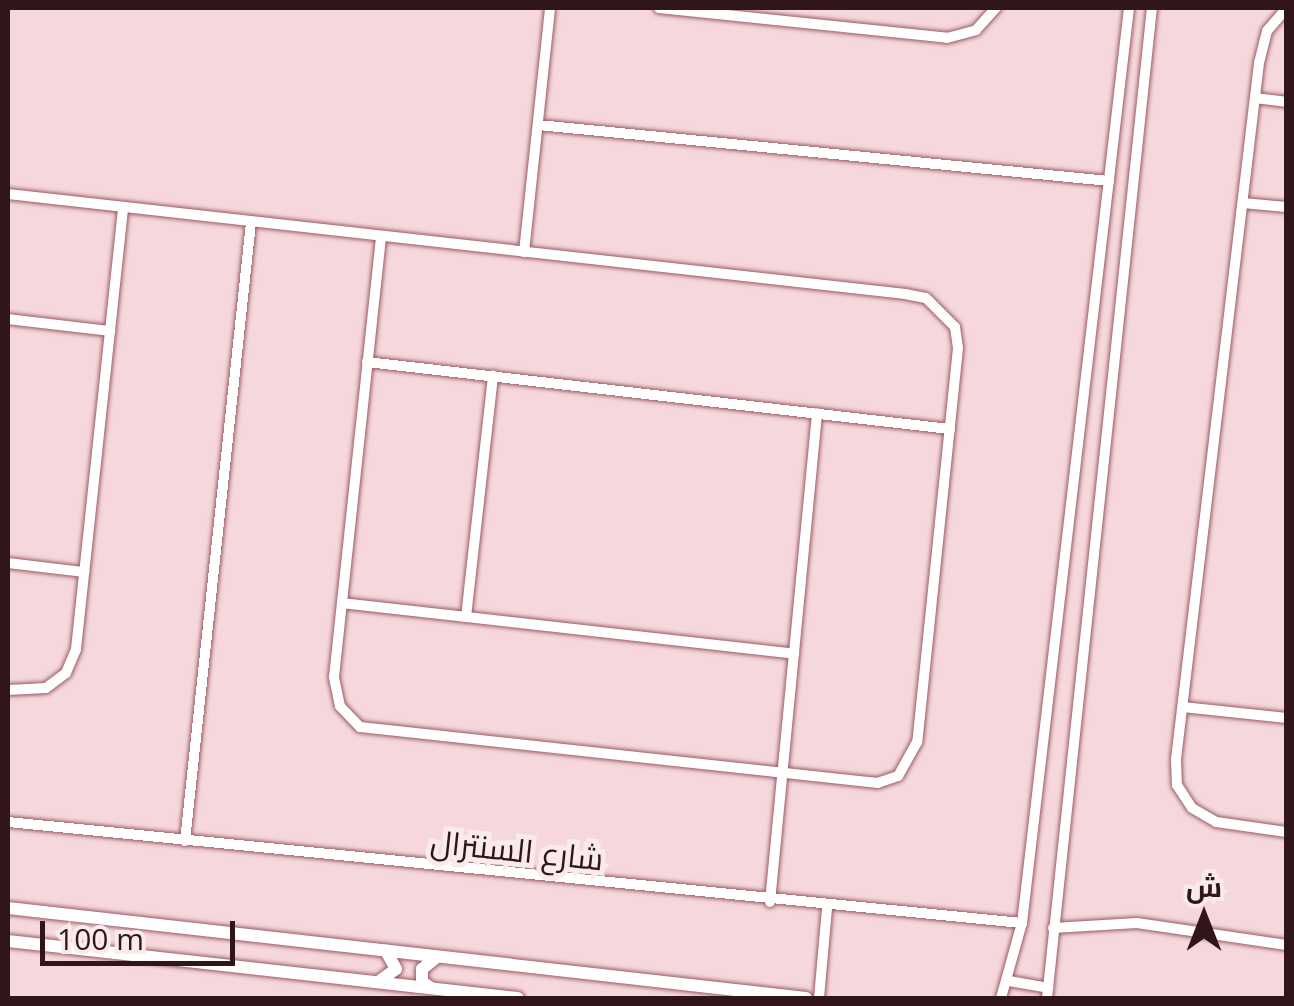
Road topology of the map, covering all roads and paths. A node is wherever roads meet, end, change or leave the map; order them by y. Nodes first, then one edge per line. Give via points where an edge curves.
1 (550, 8) edge
2 (659, 8) edge
3 (996, 8) edge
4 (1129, 8) edge
5 (1152, 8) edge
6 (1286, 9) edge
7 (1255, 98) junction
8 (1286, 102) edge
9 (538, 126) junction
10 (1110, 181) junction
11 (8, 194) edge
12 (1243, 202) junction
13 (123, 207) junction
14 (1286, 208) edge
15 (251, 222) junction
16 (381, 236) junction
17 (524, 252) junction
18 (8, 319) edge
19 (110, 331) junction
20 (367, 362) junction
21 (493, 376) junction
22 (817, 413) junction
23 (950, 428) junction
24 (8, 564) edge
25 (84, 572) junction
26 (342, 603) junction
27 (466, 617) junction
28 (794, 654) junction
29 (8, 690) edge
30 (1182, 707) junction
31 (1286, 718) edge
32 (782, 773) junction
33 (8, 822) edge
34 (1286, 832) edge
35 (185, 840) junction
36 (770, 902) junction
37 (8, 908) edge
38 (827, 908) junction
39 (1022, 924) junction
40 (1053, 928) junction
41 (8, 941) edge
42 (1286, 945) edge
43 (386, 950) junction
44 (444, 958) junction
45 (1009, 981) junction
46 (376, 983) junction
47 (437, 990) junction
48 (1047, 993) edge
49 (518, 998) edge
50 (806, 998) edge
51 (819, 998) edge
52 (1001, 998) edge

1 - 9 street
2 - 3 street via 947,38 976,30
4 - 10 street
5 - 40 street
6 - 7 street via 1267,31
7 - 8 street
7 - 12 street
9 - 10 street
9 - 17 street
10 - 39 street
11 - 13 street
12 - 14 street
12 - 30 street
13 - 15 street
13 - 19 street
15 - 16 street
15 - 35 street
16 - 17 street
16 - 20 street
17 - 23 street via 926,298 955,327
18 - 19 street
19 - 25 street
20 - 21 street
20 - 26 street
21 - 22 street
21 - 27 street
22 - 23 street
22 - 28 street
23 - 32 street via 912,762 878,783
24 - 25 street
25 - 29 street via 76,650 66,672 46,688
26 - 27 street
26 - 32 street via 334,677 340,706 360,727
27 - 28 street
28 - 32 street
30 - 31 street
30 - 34 street via 1177,785 1192,808 1216,822
32 - 36 street
33 - 35 street, شارع السنترال
35 - 36 street, شارع السنترال
36 - 38 street, شارع السنترال
37 - 43 street
38 - 39 street, شارع السنترال
38 - 51 street
39 - 45 street
40 - 42 street via 1136,922
40 - 48 street
41 - 46 street
43 - 44 street
43 - 46 street via 396,969 388,981
44 - 47 street via 422,969 422,982
44 - 50 street
45 - 48 street
45 - 52 street
46 - 47 street
47 - 49 street

